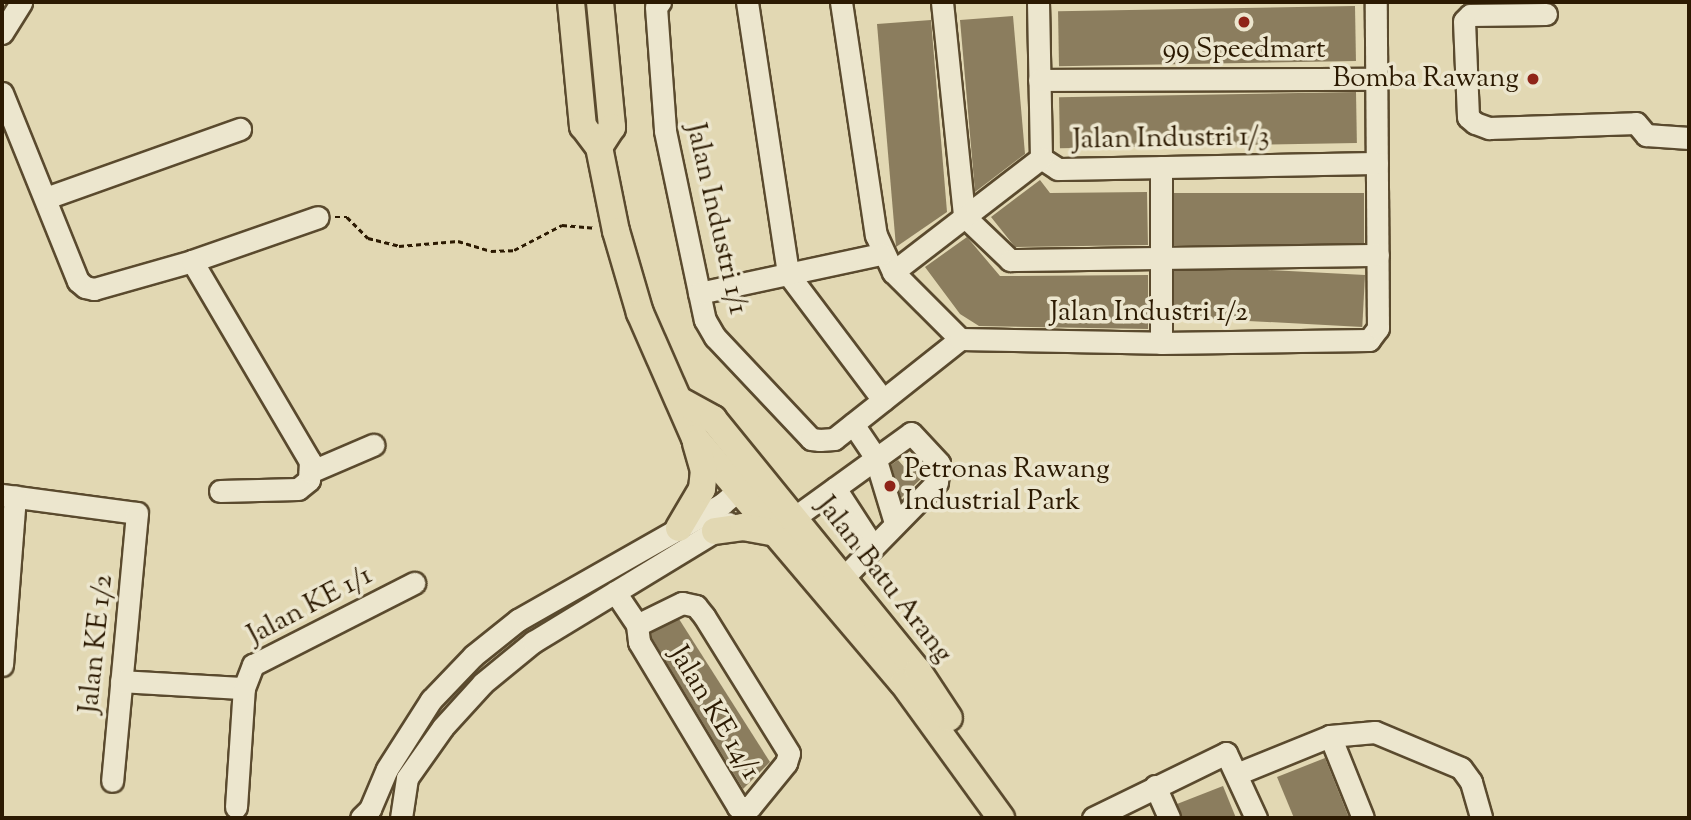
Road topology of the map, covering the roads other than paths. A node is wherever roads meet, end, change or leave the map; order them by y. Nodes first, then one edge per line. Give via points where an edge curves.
1 (21, 2) edge
2 (571, 2) edge
3 (660, 2) edge
4 (747, 2) edge
5 (841, 2) edge
6 (942, 2) edge
7 (1038, 2) edge
8 (1376, 2) edge
9 (601, 4) edge
10 (1546, 14) dead end
11 (2, 33) edge
12 (1376, 79) junction
13 (1039, 80) junction
14 (2, 93) edge
15 (240, 129) dead end
16 (1689, 138) edge
17 (599, 147) junction
18 (1041, 158) junction
19 (1377, 163) junction
20 (1161, 167) junction
21 (46, 198) junction
22 (964, 216) junction
23 (317, 218) road end
24 (881, 254) junction
25 (1378, 256) junction
26 (1161, 259) junction
27 (192, 261) junction
28 (893, 272) junction
29 (788, 274) junction
30 (699, 293) junction
31 (960, 340) junction
32 (1161, 343) junction
33 (883, 400) junction
34 (681, 401) junction
35 (853, 424) junction
36 (695, 438) junction
37 (373, 445) dead end
38 (875, 457) junction
39 (310, 472) junction
40 (765, 482) junction
41 (835, 488) junction
42 (220, 491) dead end
43 (8, 496) edge
44 (743, 499) junction
45 (795, 517) junction
46 (895, 523) junction
47 (680, 528) junction
48 (715, 531) junction
49 (771, 532) junction
50 (872, 545) junction
51 (843, 578) junction
52 (414, 583) dead end
53 (615, 592) junction
54 (637, 625) junction
55 (2, 665) edge
56 (121, 681) junction
57 (244, 688) junction
58 (1330, 736) junction
59 (1239, 773) junction
60 (112, 781) dead end
61 (1155, 786) junction
62 (236, 807) dead end
63 (361, 818) edge
64 (401, 818) edge
65 (1001, 818) edge
66 (1014, 818) edge
67 (1094, 818) edge
68 (1169, 818) edge
69 (1256, 818) edge
70 (1363, 818) edge
71 (1481, 818) edge

1 - 11 street
2 - 17 main road via 583,126
3 - 30 street, Jalan Industri 1/1 via 656,7 665,131
4 - 29 street
5 - 24 street
6 - 22 street
7 - 13 street, Jalan Industri 1/3
8 - 12 street, Jalan Industri 1/2
9 - 17 main road via 611,127
10 - 16 street via 1470,15 1464,21 1468,117 1489,128 1636,122 1646,135
12 - 13 street
12 - 19 street, Jalan Industri 1/2
13 - 18 street, Jalan Industri 1/3
14 - 21 street
15 - 21 street
17 - 34 main road, Jalan Batu Arang via 639,313
18 - 20 street, Jalan Industri 1/3 via 1058,169
18 - 22 street
19 - 20 street, Jalan Industri 1/3
19 - 25 street, Jalan Industri 1/2
20 - 26 street
21 - 27 street via 78,281 85,287 94,289
22 - 26 street via 1010,260
22 - 28 street
23 - 27 street
24 - 28 street
24 - 29 street
25 - 26 street
25 - 32 street, Jalan Industri 1/2 via 1378,328 1369,340
26 - 32 street
27 - 39 street via 310,461
28 - 31 street
29 - 30 street
29 - 33 street
30 - 35 street, Jalan Industri 1/1 via 705,320 715,337 811,439 834,439
31 - 32 street, Jalan Industri 1/2
31 - 33 street, Jalan Industri 1/1
33 - 35 street, Jalan Industri 1/1
34 - 36 main road, Jalan Batu Arang
34 - 40 main road, Jalan Batu Arang via 713,419
35 - 38 street
36 - 44 main road, Jalan Batu Arang
36 - 47 main road via 704,471 702,489
37 - 39 street
38 - 41 street
38 - 46 street
38 - 46 street via 911,433 939,463 937,482
39 - 42 street via 309,480 298,489
40 - 44 street
40 - 45 main road, Jalan Batu Arang
41 - 45 street
41 - 50 street
43 - 55 street
43 - 56 street, Jalan KE 1/2 via 137,513
44 - 47 street
44 - 48 street
44 - 49 main road, Jalan Batu Arang
45 - 51 main road, Jalan Batu Arang
46 - 50 street
47 - 63 street via 518,620 473,656 430,700
48 - 49 main road via 743,527
48 - 53 street
49 - 65 main road, Jalan Batu Arang via 903,683
50 - 51 street
51 - 66 main road, Jalan Batu Arang via 918,671
52 - 57 street, Jalan KE 1/1 via 253,665
53 - 54 street, Jalan KE 14/1
53 - 64 street via 533,642 483,683 443,727 407,778
54 - 54 street, Jalan KE 14/1 via 682,603 696,606 704,616 789,753 750,807 738,807 639,642
56 - 57 street, Jalan KE 1/1
56 - 60 street, Jalan KE 1/2
57 - 62 street, Jalan KE 1/1
58 - 59 street
58 - 70 street
58 - 71 street via 1375,732 1461,768 1471,782
59 - 61 street via 1231,758 1220,754
59 - 69 street
61 - 67 street
61 - 68 street

